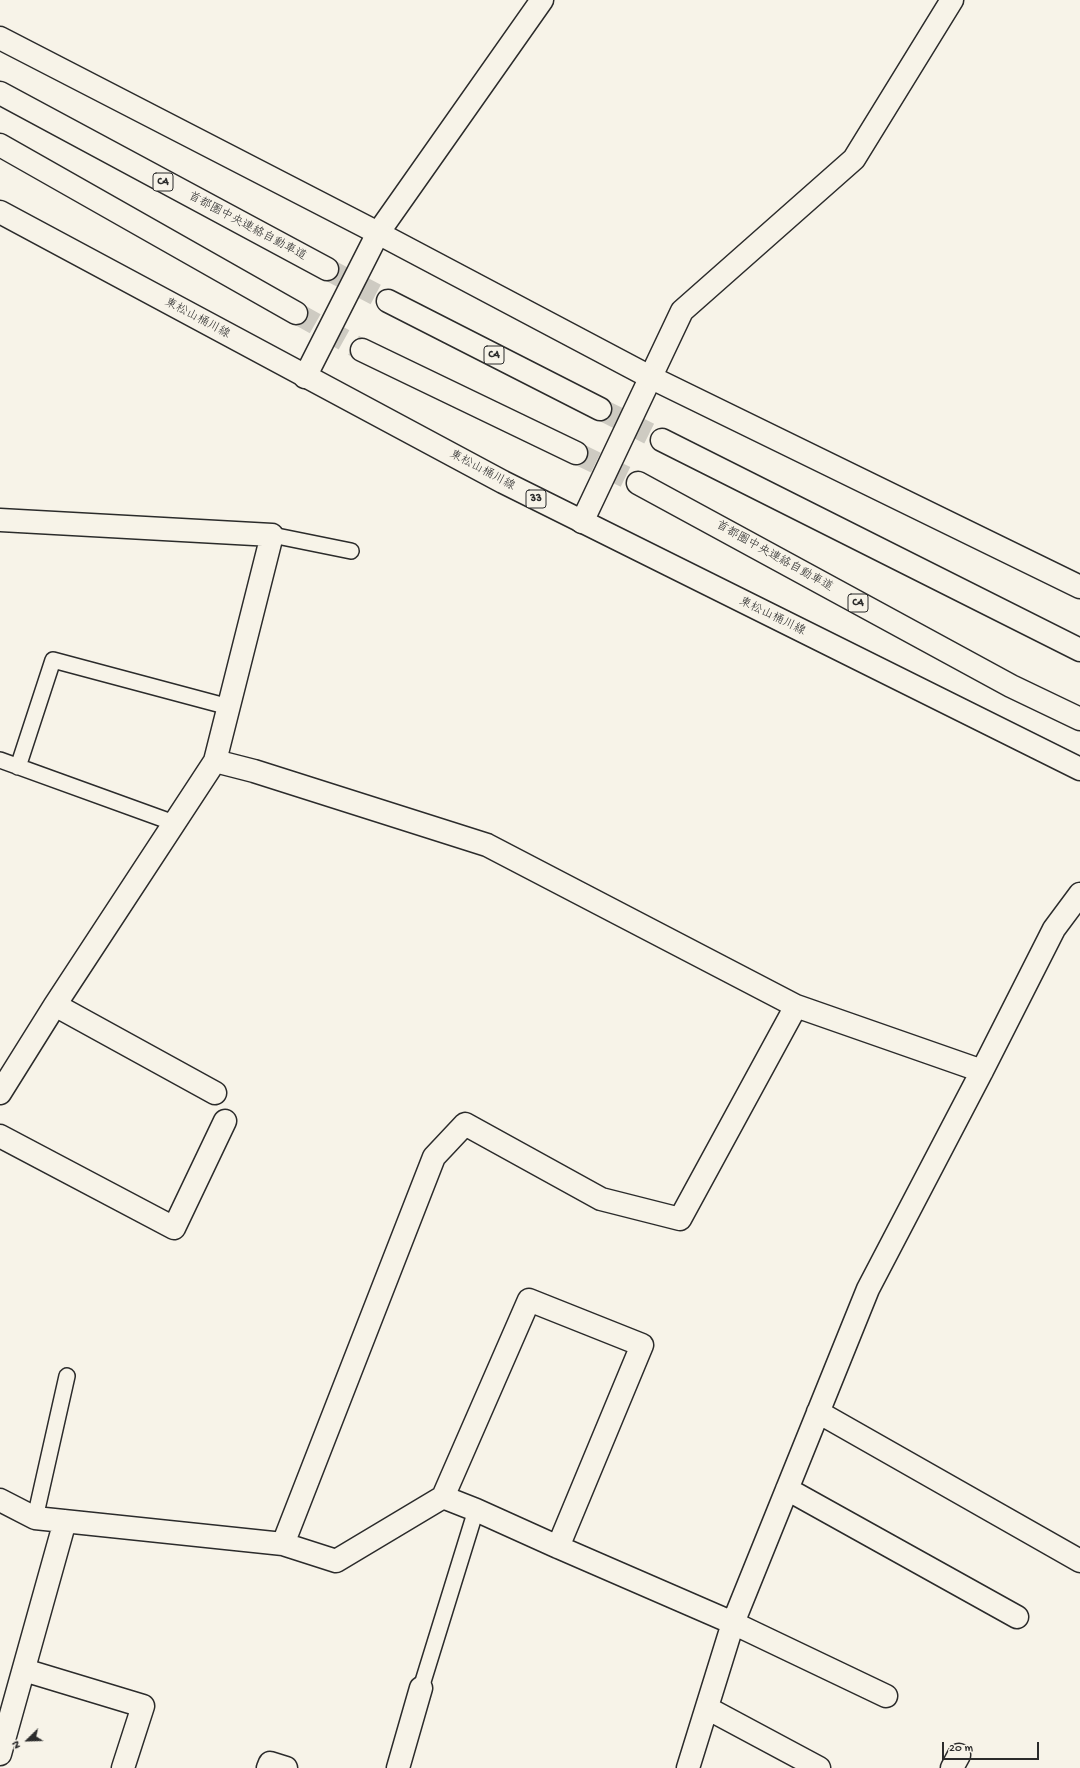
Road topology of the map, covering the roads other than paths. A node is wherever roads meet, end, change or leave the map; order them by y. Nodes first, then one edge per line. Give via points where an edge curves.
1 (542, 0) edge
2 (952, 0) edge
3 (0, 38) edge
4 (0, 93) edge
5 (0, 145) edge
6 (0, 212) edge
7 (378, 233) junction
8 (326, 269) tunnel mouth
9 (388, 301) tunnel mouth
10 (296, 313) tunnel mouth
11 (362, 350) tunnel mouth
12 (305, 377) junction
13 (650, 377) junction
14 (600, 409) tunnel mouth
15 (662, 440) tunnel mouth
16 (576, 453) tunnel mouth
17 (638, 483) tunnel mouth
18 (0, 520) edge
19 (582, 522) junction
20 (272, 535) junction
21 (351, 552) dead end
22 (1080, 587) edge
23 (1080, 650) edge
24 (229, 707) junction
25 (1080, 719) edge
26 (0, 760) edge
27 (215, 761) junction
28 (18, 767) junction
29 (1080, 769) edge
30 (174, 823) junction
31 (1080, 894) edge
32 (55, 1005) junction
33 (796, 1006) junction
34 (982, 1071) junction
35 (0, 1093) edge
36 (215, 1093) dead end
37 (225, 1121) dead end
38 (0, 1136) edge
39 (67, 1376) dead end
40 (818, 1412) junction
41 (787, 1488) junction
42 (443, 1497) junction
43 (0, 1500) edge
44 (476, 1510) junction
45 (36, 1518) junction
46 (65, 1521) junction
47 (284, 1544) junction
48 (558, 1546) junction
49 (1080, 1561) edge
50 (1017, 1617) dead end
51 (733, 1623) junction
52 (24, 1670) junction
53 (421, 1688) joint
54 (886, 1696) dead end
55 (706, 1708) junction
56 (0, 1754) edge
57 (123, 1768) edge
58 (268, 1768) edge
59 (286, 1768) edge
60 (398, 1768) edge
61 (688, 1768) edge
62 (819, 1768) edge

1 - 7 main road
2 - 13 main road via 854,159 682,311
3 - 7 main road
4 - 8 main road, 首都圏中央連絡自動車道 / C4
5 - 10 main road
6 - 12 main road, 東松山桶川線 / 33
7 - 12 main road
7 - 13 main road
9 - 14 main road, C4
11 - 16 main road
12 - 19 main road, 東松山桶川線 / 33
13 - 19 main road
13 - 22 main road
15 - 23 main road
17 - 25 main road, 首都圏中央連絡自動車道 / C4 via 1011,686
18 - 20 main road
19 - 29 main road, 東松山桶川線 / 33
20 - 21 lane
20 - 24 main road
24 - 27 main road
24 - 28 lane via 53,660
26 - 28 lane
27 - 30 main road
27 - 33 main road via 487,845
28 - 30 lane
30 - 32 main road
31 - 34 main road via 1054,929
32 - 35 main road
32 - 36 main road
33 - 34 main road
33 - 47 main road via 680,1219 601,1199 465,1124 434,1157
34 - 40 main road via 868,1289
37 - 38 main road via 174,1228
39 - 45 lane
40 - 41 main road
40 - 49 main road
41 - 50 main road
41 - 51 main road
42 - 44 main road
42 - 47 main road via 336,1561
42 - 48 main road via 529,1300 642,1345
43 - 45 main road
44 - 48 main road
44 - 53 lane
45 - 46 main road
46 - 47 main road
46 - 52 main road
48 - 51 main road
51 - 54 main road
51 - 55 main road
52 - 56 main road
52 - 57 main road via 143,1706
53 - 60 main road
55 - 61 main road
55 - 62 main road
58 - 59 main road via 270,1762

